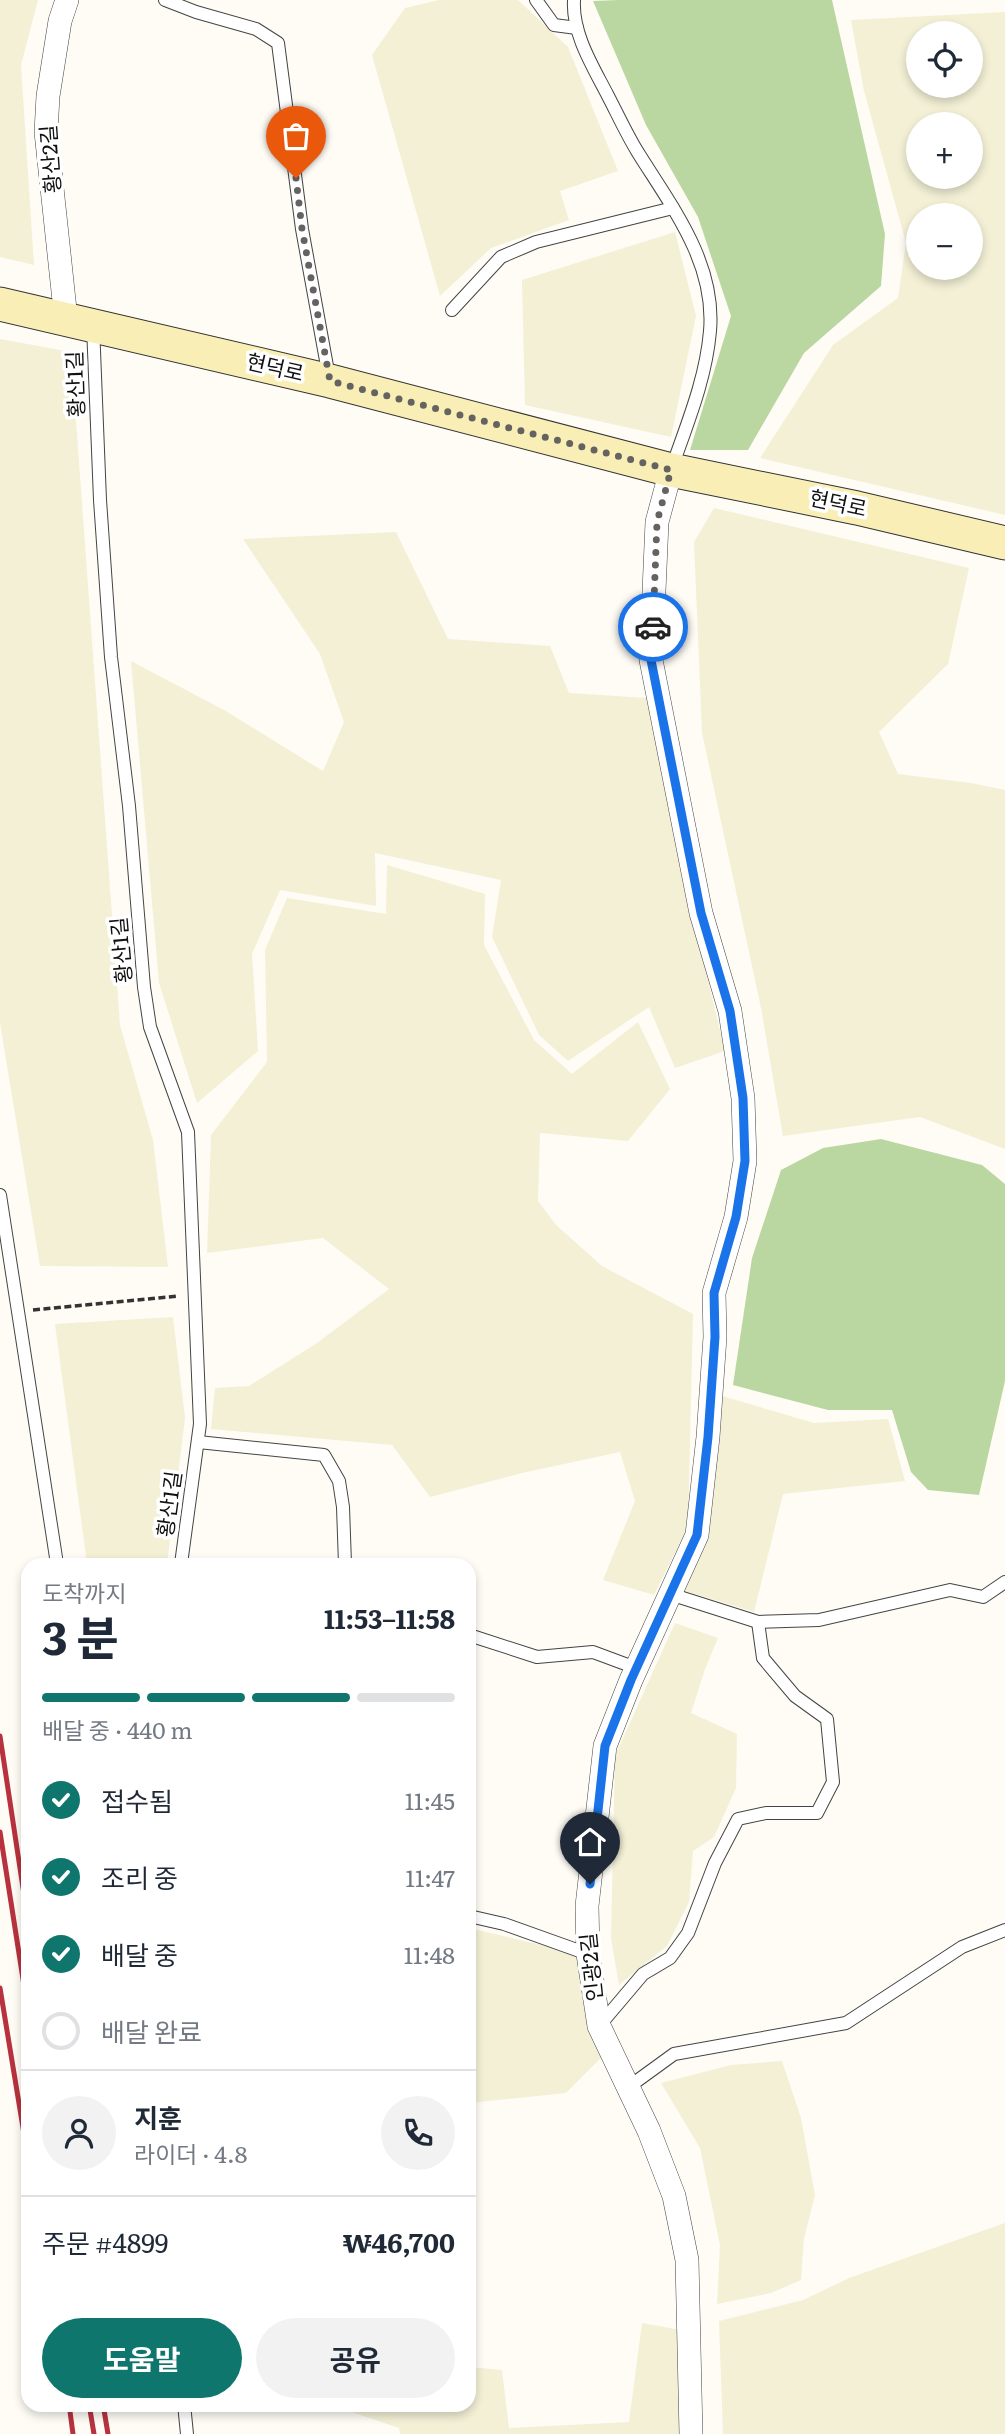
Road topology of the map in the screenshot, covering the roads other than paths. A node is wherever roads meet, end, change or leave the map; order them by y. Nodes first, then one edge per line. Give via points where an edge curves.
1 (67, 0) edge
2 (164, 0) edge
3 (536, 0) edge
4 (575, 0) edge
5 (577, 28) junction
6 (673, 208) junction
7 (0, 304) edge
8 (452, 310) dead end
9 (80, 322) junction
10 (330, 381) junction
11 (671, 470) junction
12 (1005, 543) edge
13 (0, 1195) edge
14 (198, 1442) junction
15 (56, 1558) edge
16 (182, 1558) edge
17 (345, 1558) edge
18 (1005, 1582) edge
19 (670, 1594) junction
20 (758, 1622) junction
21 (476, 1637) edge
22 (636, 1668) junction
23 (476, 1918) edge
24 (1005, 1930) edge
25 (588, 1954) junction
26 (599, 2026) junction
27 (630, 2085) junction
28 (185, 2412) edge
29 (187, 2434) edge
30 (691, 2434) edge

1 - 9 street, 황산2길 via 50,83 46,132
2 - 10 lane via 256,29 278,43 302,229
3 - 5 lane via 554,25
4 - 5 lane
5 - 6 lane via 636,150
6 - 8 lane via 536,242 501,257
6 - 11 lane via 707,282 710,330 701,385
7 - 9 street, 현덕로
9 - 10 street, 현덕로
9 - 14 lane, 황산1길 via 150,1027 187,1132
10 - 11 street, 현덕로
11 - 12 street, 현덕로
11 - 19 street, 인광2길 via 657,522 651,660 701,913 730,1011 743,1098 745,1161 736,1217 714,1293 708,1437 697,1535
13 - 15 lane
14 - 16 lane, 황산1길
14 - 17 lane via 324,1455 339,1481
18 - 20 lane via 983,1597 950,1590 819,1620
19 - 20 lane
19 - 22 street, 인광2길
20 - 26 lane via 763,1658 795,1696 827,1719 833,1782 817,1813 766,1813 738,1819 688,1933 670,1958 643,1974
21 - 22 lane via 537,1657 593,1652
22 - 25 street, 인광2길 via 605,1746 587,1906
23 - 25 lane
24 - 27 lane via 962,1947 846,2023 674,2054
25 - 26 street, 인광2길
26 - 27 street, 인광2길
27 - 30 street, 인광2길 via 674,2196 687,2260
28 - 29 lane

